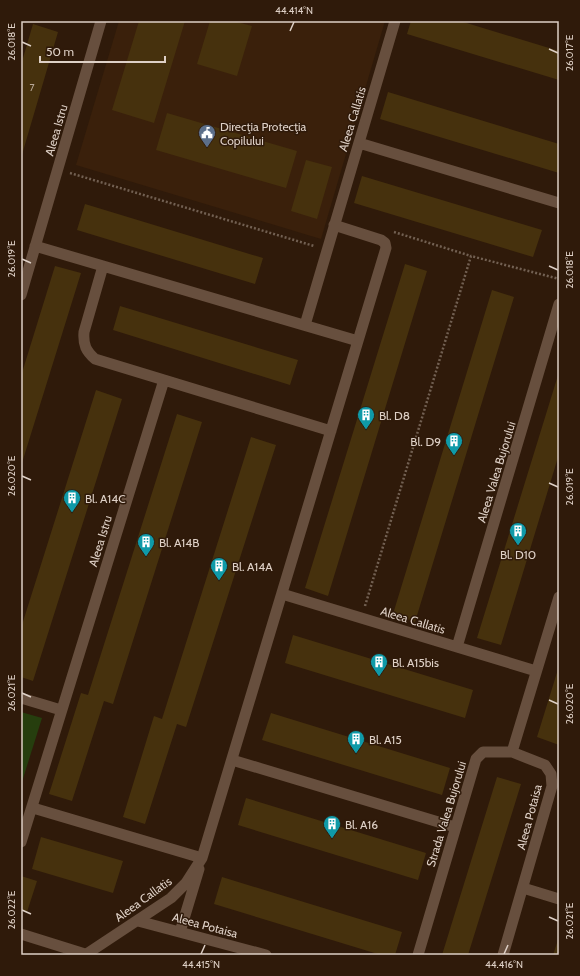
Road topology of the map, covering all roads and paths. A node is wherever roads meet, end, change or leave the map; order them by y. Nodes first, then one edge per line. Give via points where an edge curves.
1 (100, 21) edge
2 (395, 21) edge
3 (359, 143) junction
4 (58, 169) junction
5 (559, 203) edge
6 (334, 225) junction
7 (389, 231) dead end
8 (36, 246) junction
9 (327, 250) junction
10 (471, 256) junction
11 (103, 266) junction
12 (559, 279) edge
13 (21, 295) edge
14 (559, 304) edge
15 (305, 325) junction
16 (358, 341) junction
17 (164, 380) junction
18 (331, 430) junction
19 (282, 594) junction
20 (559, 597) edge
21 (362, 618) junction
22 (457, 647) junction
23 (536, 671) junction
24 (21, 698) edge
25 (61, 710) junction
26 (512, 752) junction
27 (232, 760) junction
28 (33, 808) junction
29 (455, 827) junction
30 (21, 842) edge
31 (202, 858) junction
32 (523, 888) junction
33 (559, 899) edge
34 (138, 921) junction
35 (180, 932) junction
36 (21, 934) edge
37 (85, 954) edge
38 (266, 955) edge
39 (418, 955) edge
40 (503, 955) edge

1 - 4 street, Aleea Istru
2 - 3 street, Aleea Callatis
3 - 5 street
3 - 6 street, Aleea Callatis
4 - 8 street, Aleea Istru
4 - 9 path
6 - 9 street, Aleea Callatis
6 - 16 street, Aleea Callatis via 385,243 386,248
7 - 10 path
8 - 11 street
8 - 13 street, Aleea Istru
9 - 15 street, Aleea Callatis
10 - 12 path
10 - 21 path
11 - 15 street
11 - 17 street via 84,332 88,353 95,359
14 - 22 street, Aleea Valea Bujorului
15 - 16 street
16 - 18 street, Aleea Callatis
17 - 18 street
17 - 25 street, Aleea Istru
18 - 19 street, Aleea Callatis
19 - 21 street, Aleea Callatis
19 - 27 street, Aleea Callatis
20 - 23 street
21 - 22 street, Aleea Callatis
22 - 23 street, Aleea Callatis
23 - 26 street
24 - 25 street
25 - 28 street, Aleea Istru
26 - 29 street, Strada Valea Bujorului via 483,752 476,759
26 - 32 street, Aleea Potaisa via 545,765 552,786
27 - 29 street
27 - 31 street, Aleea Callatis
28 - 30 street, Aleea Istru
28 - 31 street
29 - 39 street, Strada Valea Bujorului
31 - 34 street, Aleea Callatis via 186,883 171,898
31 - 35 street
32 - 33 street
32 - 40 street, Aleea Potaisa
34 - 35 street, Aleea Potaisa
34 - 37 street, Aleea Callatis
35 - 38 street, Aleea Potaisa
36 - 37 street

